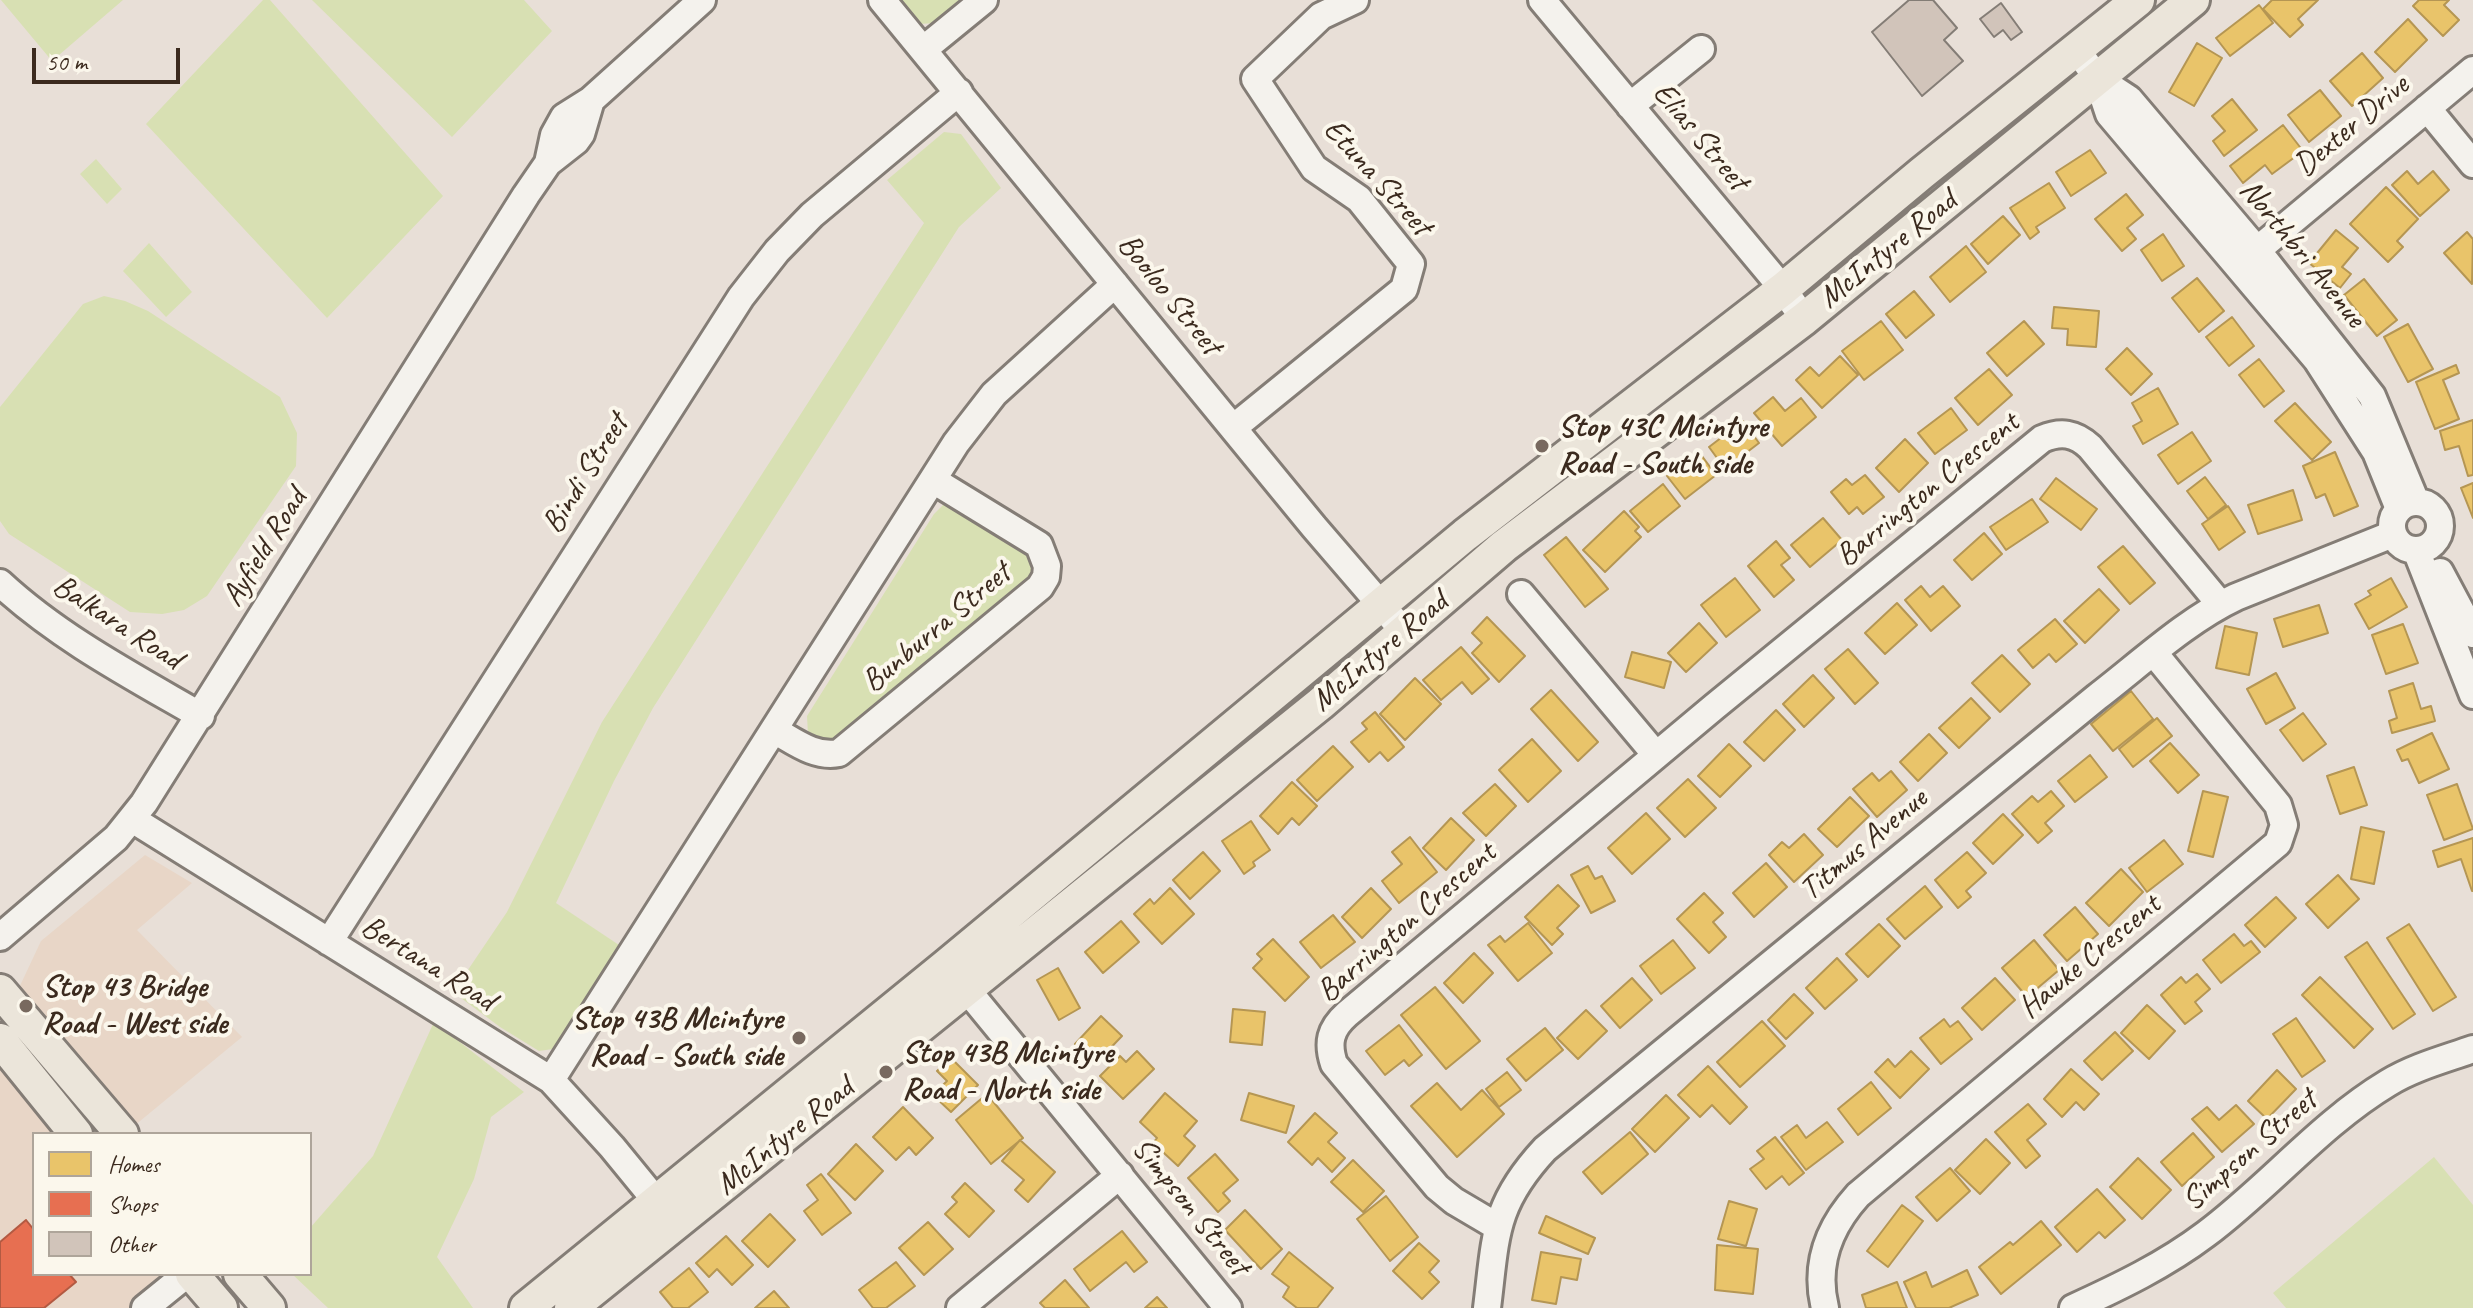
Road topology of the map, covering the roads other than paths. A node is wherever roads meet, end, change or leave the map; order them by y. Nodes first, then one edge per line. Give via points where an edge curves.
1 (702, 0) edge
2 (882, 0) edge
3 (984, 0) edge
4 (1355, 0) edge
5 (1542, 0) edge
6 (2138, 0) edge
7 (2193, 0) edge
8 (924, 49) junction
9 (1701, 49) dead end
10 (2077, 50) junction
11 (2473, 70) edge
12 (2097, 78) junction
13 (959, 92) junction
14 (1630, 106) junction
15 (2427, 108) junction
16 (2473, 164) edge
17 (2248, 258) junction
18 (1115, 284) junction
19 (1783, 289) junction
20 (1804, 319) junction
21 (1233, 428) junction
22 (933, 480) junction
23 (2403, 515) junction
24 (2423, 548) junction
25 (0, 583) edge
26 (1521, 594) dead end
27 (1381, 604) junction
28 (2220, 604) junction
29 (1404, 632) junction
30 (2473, 634) edge
31 (2154, 653) junction
32 (2473, 695) edge
33 (201, 716) junction
34 (774, 730) junction
35 (1656, 755) junction
36 (132, 819) junction
37 (0, 937) edge
38 (329, 942) junction
39 (947, 965) junction
40 (966, 990) junction
41 (0, 991) edge
42 (0, 1040) edge
43 (2473, 1049) edge
44 (551, 1080) junction
45 (86, 1092) junction
46 (74, 1132) edge
47 (84, 1132) edge
48 (120, 1132) edge
49 (1120, 1175) junction
50 (657, 1202) junction
51 (1498, 1227) junction
52 (187, 1276) edge
53 (192, 1276) edge
54 (242, 1276) edge
55 (145, 1308) edge
56 (221, 1308) edge
57 (269, 1308) edge
58 (526, 1308) edge
59 (571, 1308) edge
60 (960, 1308) edge
61 (1228, 1308) edge
62 (1487, 1308) edge
63 (1825, 1308) edge
64 (2073, 1308) edge

1 - 33 street, Ayfield Road via 559,124 548,163
2 - 8 street, Booloo Street
3 - 8 street
4 - 21 street, Etuna Street via 1321,16 1255,79 1314,168 1359,199 1411,264 1404,289
5 - 14 street, Elias Street
6 - 10 main road, McIntyre Road
7 - 12 main road, McIntyre Road
8 - 13 street, Booloo Street
9 - 14 street
10 - 12 street, Northbri Avenue
10 - 19 main road, McIntyre Road
11 - 15 street, Dexter Drive
12 - 17 street, Northbri Avenue via 2129,99
12 - 20 main road, McIntyre Road
13 - 18 street, Booloo Street
13 - 38 street, Bindi Street via 812,215 741,297
14 - 19 street, Elias Street
15 - 16 street
15 - 17 street, Dexter Drive
17 - 23 street, Northbri Avenue via 2372,396
18 - 21 street, Booloo Street
18 - 22 street, Bunburra Street via 994,394
19 - 20 street, Elias Street
19 - 27 main road, McIntyre Road
20 - 29 main road, McIntyre Road via 1504,546
21 - 27 street, Booloo Street
22 - 34 street, Bunburra Street
22 - 34 street, Bunburra Street via 1039,545 1047,566 1040,587 839,753 813,752
23 - 24 street via 2402,546
23 - 24 street via 2430,507 2439,519 2438,534
23 - 28 street, Titmus Avenue
24 - 30 street
24 - 32 street
25 - 33 street, Balkara Road via 106,661
26 - 35 street
27 - 29 street, Booloo Street
27 - 39 main road, McIntyre Road
28 - 31 street, Titmus Avenue
28 - 35 street, Barrington Crescent via 2090,447 2071,435 2053,434
29 - 40 main road, McIntyre Road
31 - 51 street, Titmus Avenue via 1545,1149 1514,1188
31 - 63 street, Hawke Crescent via 2278,805 2284,825 2278,843 1858,1195 1827,1241 1821,1282
33 - 36 street, Ayfield Road
34 - 44 street, Bunburra Street
35 - 51 street, Barrington Crescent via 1347,1014 1331,1036 1334,1064 1437,1187
36 - 37 street, Ayfield Road
36 - 38 street, Bertana Road
38 - 44 street, Bertana Road
39 - 40 street, Simpson Street
39 - 50 main road, McIntyre Road
40 - 49 street, Simpson Street
40 - 59 main road, McIntyre Road
41 - 45 main road
42 - 46 main road
43 - 64 street, Simpson Street via 2389,1083 2328,1127 2192,1244 2128,1283
44 - 50 street, Bertana Road
45 - 47 main road
45 - 48 main road
49 - 60 street
49 - 61 street, Simpson Street
50 - 58 main road, McIntyre Road
51 - 62 street, Titmus Avenue
52 - 55 street
53 - 56 main road
54 - 57 main road

